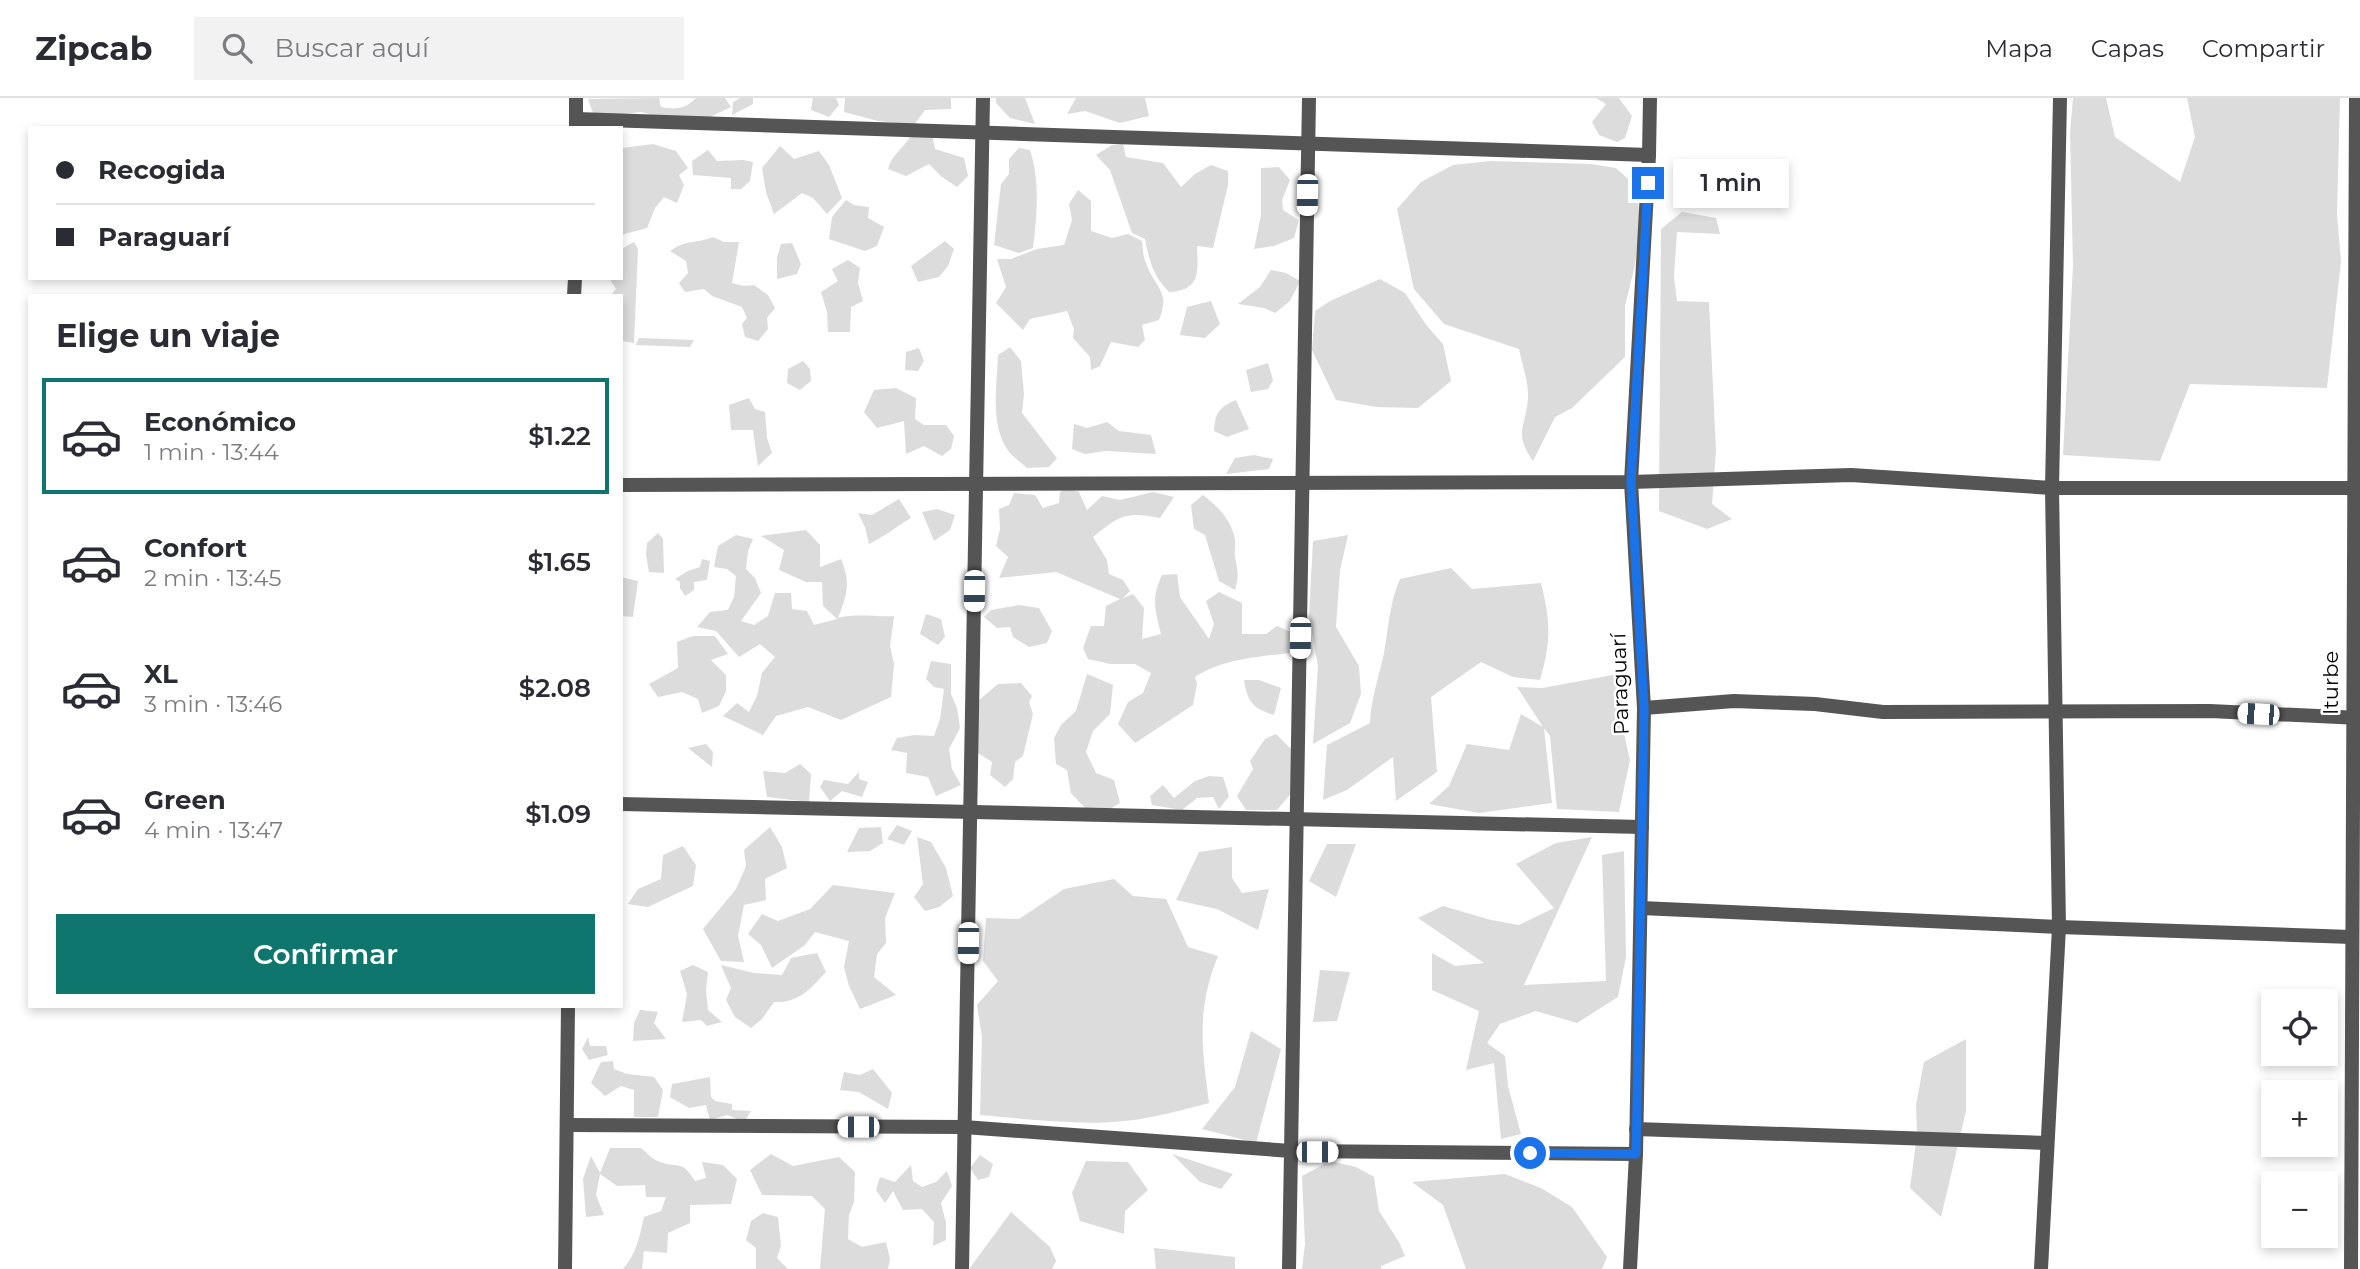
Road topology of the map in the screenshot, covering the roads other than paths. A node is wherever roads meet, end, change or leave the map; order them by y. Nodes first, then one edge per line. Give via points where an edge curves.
1 (576, 98) edge
2 (983, 98) edge
3 (1309, 98) edge
4 (1650, 98) edge
5 (2060, 98) edge
6 (2356, 98) edge
7 (576, 123) edge
8 (983, 131) junction
9 (1308, 143) junction
10 (1650, 155) junction
11 (1303, 482) junction
12 (1631, 482) junction
13 (976, 483) junction
14 (623, 485) edge
15 (2052, 488) junction
16 (2353, 488) junction
17 (1644, 708) junction
18 (2055, 710) junction
19 (2356, 718) edge
20 (623, 804) edge
21 (970, 811) junction
22 (1297, 819) junction
23 (1643, 827) junction
24 (1641, 908) junction
25 (2059, 927) junction
26 (2352, 937) junction
27 (568, 1008) edge
28 (566, 1125) junction
29 (964, 1127) junction
30 (1636, 1129) junction
31 (2047, 1143) junction
32 (1291, 1151) junction
33 (1636, 1154) junction
34 (565, 1269) edge
35 (962, 1269) edge
36 (1289, 1269) edge
37 (1630, 1269) edge
38 (2041, 1269) edge
39 (2351, 1269) edge

1 - 7 street
2 - 8 street
3 - 9 street
4 - 10 street, Paraguarí
5 - 15 street
6 - 16 street, Iturbe
7 - 8 street
8 - 9 street
8 - 13 street
9 - 10 street
9 - 11 street
10 - 12 street, Paraguarí
11 - 12 street
11 - 13 street
11 - 22 street
12 - 15 street via 1851,475
12 - 17 street, Paraguarí
13 - 14 street
13 - 21 street
15 - 16 street
15 - 18 street
16 - 19 street, Iturbe
17 - 18 street via 1734,701 1882,712
17 - 23 street, Paraguarí
18 - 19 street
18 - 25 street
19 - 26 street, Iturbe
20 - 21 street
21 - 22 street
21 - 29 street
22 - 23 street
22 - 32 street
23 - 24 street, Paraguarí
24 - 25 street
24 - 30 street, Paraguarí
25 - 26 street
25 - 31 street
26 - 39 street, Iturbe
27 - 28 street
28 - 29 street
28 - 34 street
29 - 32 street
29 - 35 street
30 - 31 street
30 - 33 street, Paraguarí
31 - 38 street
32 - 33 street
32 - 36 street
33 - 37 street, Paraguarí

